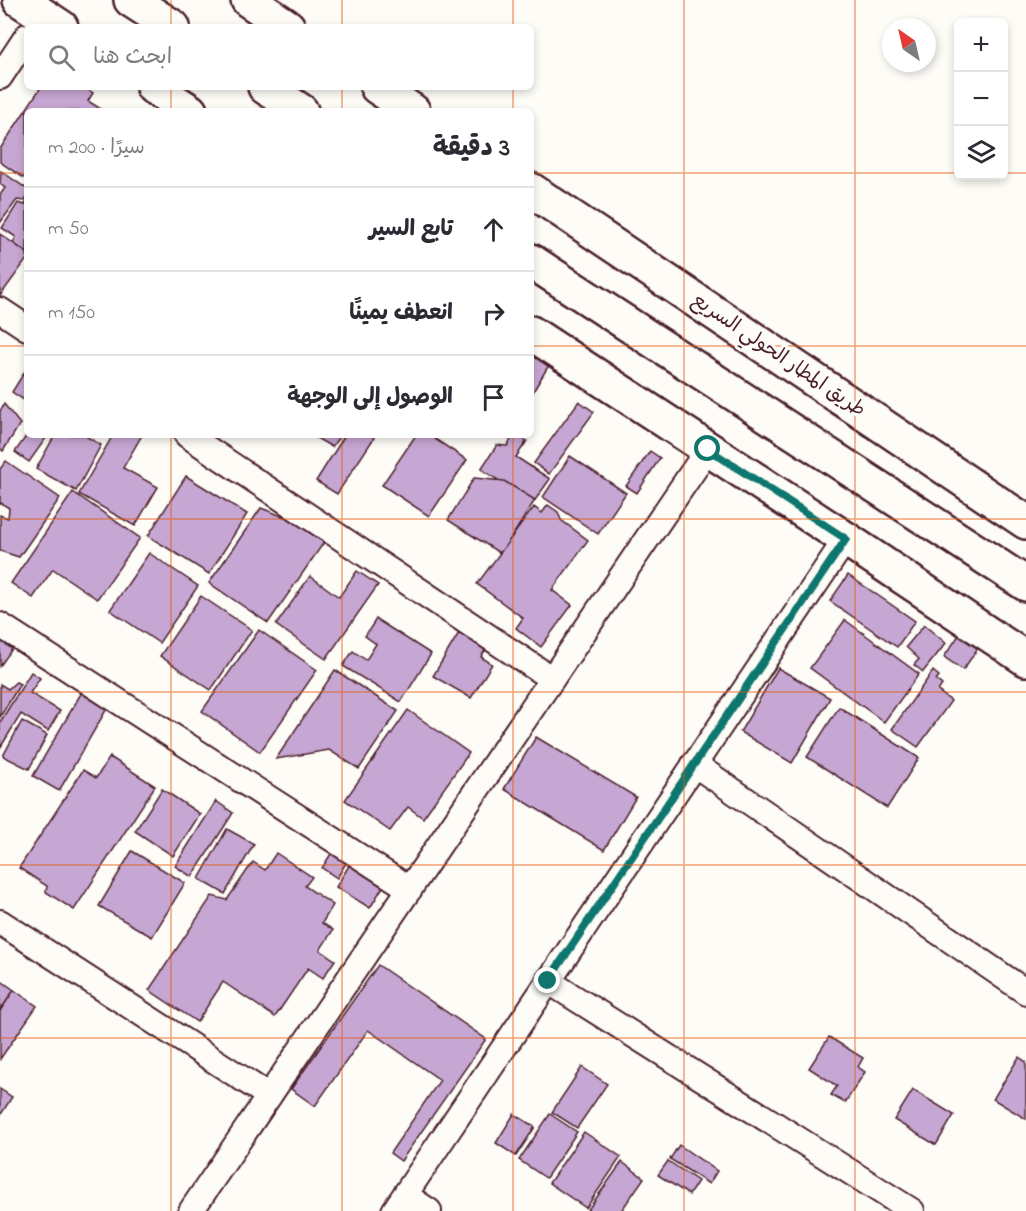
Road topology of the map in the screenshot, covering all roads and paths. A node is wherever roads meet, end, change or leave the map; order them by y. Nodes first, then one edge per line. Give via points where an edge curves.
1 (131, 0) edge
2 (248, 0) edge
3 (168, 24) edge
4 (284, 24) edge
5 (24, 40) edge
6 (0, 77) edge
7 (158, 90) edge
8 (270, 90) edge
9 (382, 90) edge
10 (185, 108) edge
11 (296, 108) edge
12 (408, 108) edge
13 (534, 192) edge
14 (534, 263) edge
15 (0, 310) edge
16 (24, 326) edge
17 (534, 335) edge
18 (191, 438) edge
19 (708, 449) junction
20 (1026, 522) edge
21 (846, 539) junction
22 (1026, 584) edge
23 (0, 625) edge
24 (1026, 659) edge
25 (552, 679) junction
26 (694, 764) junction
27 (410, 889) junction
28 (0, 922) edge
29 (548, 981) junction
30 (1026, 992) edge
31 (269, 1096) junction
32 (399, 1203) edge
33 (191, 1211) edge
34 (429, 1211) edge
35 (912, 1211) edge

1 - 3 main road
2 - 4 main road
5 - 6 street
7 - 10 main road
8 - 11 main road
9 - 12 main road
13 - 20 main road, طريق المطار الحولي السريع
14 - 22 main road
15 - 16 street
17 - 19 main road
18 - 25 street
19 - 21 main road
19 - 25 street
21 - 24 main road
21 - 26 street
23 - 27 street
25 - 27 street
26 - 29 street
26 - 30 street
27 - 31 street
28 - 31 street
29 - 32 street
29 - 35 street
31 - 33 street
32 - 34 street

